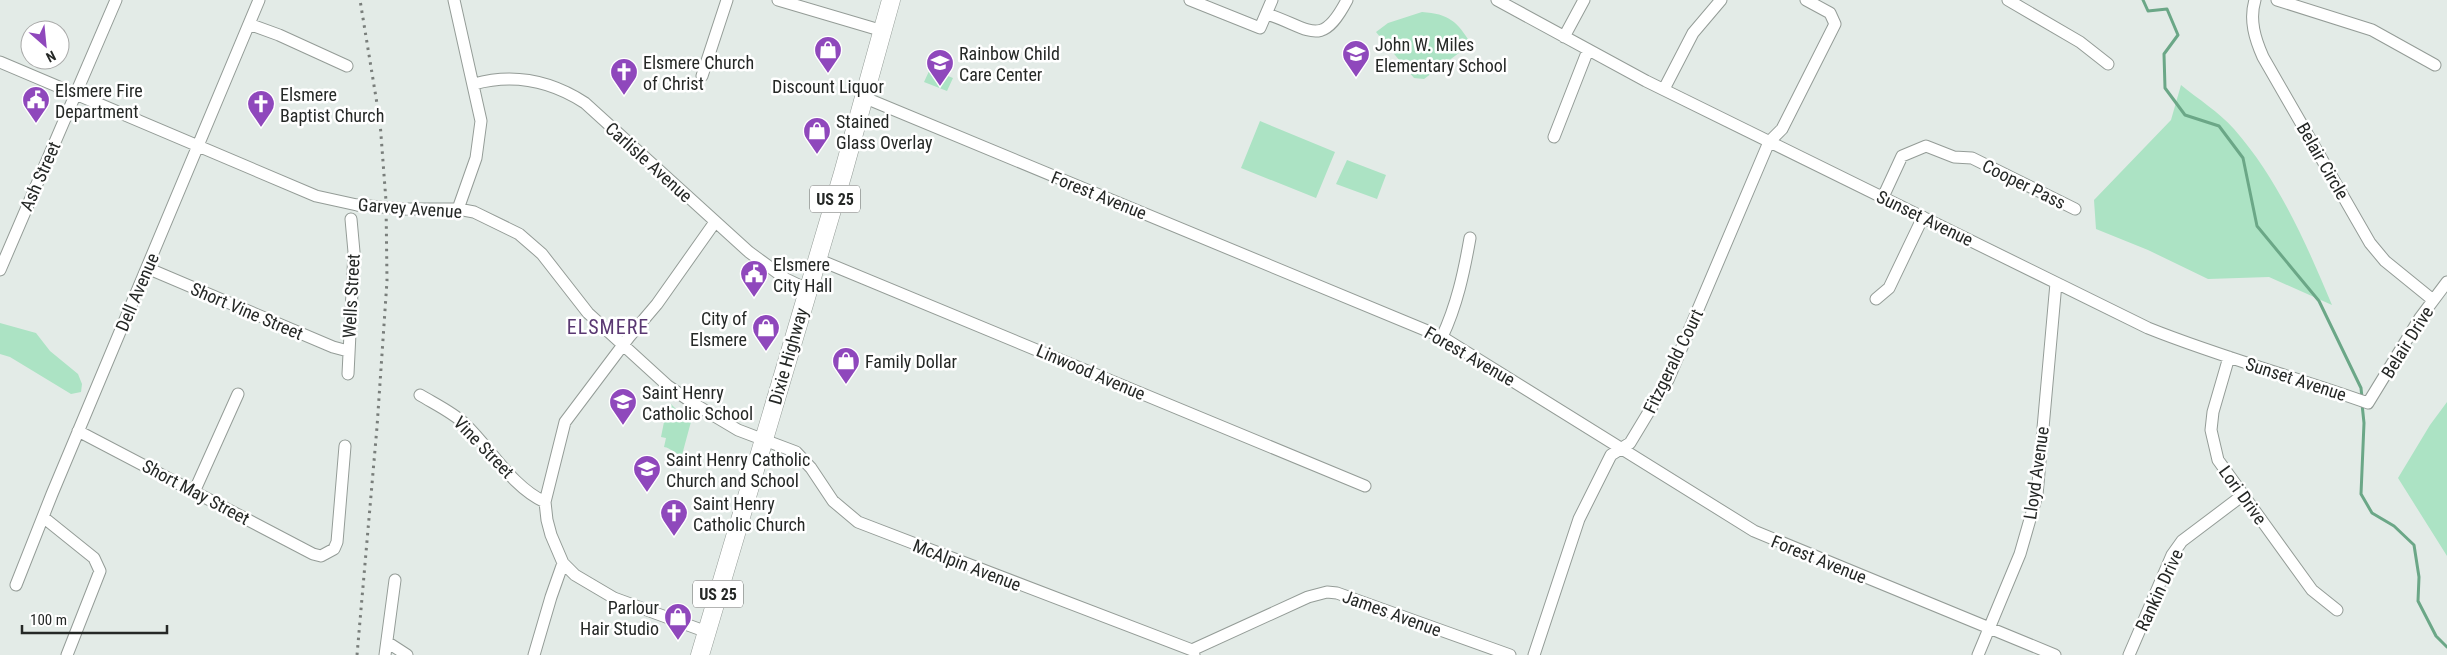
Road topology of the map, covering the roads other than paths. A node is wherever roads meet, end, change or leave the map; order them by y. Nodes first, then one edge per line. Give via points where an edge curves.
1 (116, 0) edge
2 (259, 0) edge
3 (454, 0) edge
4 (727, 0) edge
5 (778, 0) edge
6 (892, 0) edge
7 (1190, 0) edge
8 (1272, 0) edge
9 (1348, 0) edge
10 (1497, 0) edge
11 (1584, 0) edge
12 (1721, 0) edge
13 (1806, 0) edge
14 (2008, 0) edge
15 (2254, 0) edge
16 (2276, 0) edge
17 (1266, 14) junction
18 (249, 24) junction
19 (882, 31) junction
20 (1564, 37) junction
21 (1588, 50) junction
22 (0, 62) edge
23 (2108, 64) dead end
24 (2435, 65) dead end
25 (346, 66) dead end
26 (702, 76) dead end
27 (474, 84) junction
28 (1664, 89) junction
29 (76, 94) junction
30 (863, 97) junction
31 (1554, 137) dead end
32 (1769, 142) junction
33 (199, 146) junction
34 (1883, 198) junction
35 (458, 209) junction
36 (2075, 209) dead end
37 (1923, 217) junction
38 (351, 219) dead end
39 (715, 222) junction
40 (1470, 238) dead end
41 (816, 259) junction
42 (147, 268) junction
43 (0, 270) edge
44 (2447, 282) edge
45 (2056, 283) junction
46 (808, 289) junction
47 (1876, 299) dead end
48 (2433, 300) junction
49 (1442, 337) junction
50 (624, 344) junction
51 (348, 351) junction
52 (2229, 357) junction
53 (348, 374) dead end
54 (238, 394) dead end
55 (420, 395) dead end
56 (2368, 404) joint
57 (78, 431) junction
58 (764, 440) junction
59 (345, 446) dead end
60 (1622, 448) junction
61 (1365, 486) dead end
62 (194, 492) junction
63 (2243, 495) junction
64 (545, 502) junction
65 (43, 517) junction
66 (563, 563) junction
67 (394, 580) dead end
68 (16, 585) dead end
69 (2337, 610) dead end
70 (1989, 628) junction
71 (707, 632) junction
72 (386, 642) junction
73 (1193, 652) edge
74 (67, 655) edge
75 (385, 655) edge
76 (407, 655) edge
77 (534, 655) edge
78 (700, 655) edge
79 (1510, 655) edge
80 (1534, 655) edge
81 (1978, 655) edge
82 (2055, 655) edge
83 (2129, 655) edge

1 - 29 street, Ash Street
2 - 18 street, Dell Avenue
3 - 27 street
4 - 26 street
5 - 19 street
6 - 19 main road, Dixie Highway / US 25
7 - 17 street via 1260,28
8 - 17 street
9 - 17 street via 1337,20 1318,32
10 - 20 street, Sunset Avenue
11 - 20 street
12 - 28 street via 1693,33
13 - 32 street, Fitzgerald Court via 1830,13 1835,24 1782,129
14 - 23 street via 2080,42
15 - 48 street, Belair Circle via 2253,29 2263,57 2370,243 2385,261
16 - 24 street via 2372,30
18 - 25 street
18 - 33 street, Dell Avenue
19 - 30 main road, Dixie Highway / US 25
20 - 21 street, Sunset Avenue
21 - 28 street, Sunset Avenue
21 - 31 street
22 - 29 street, Garvey Avenue
27 - 35 street via 481,121 480,143
27 - 39 street, Carlisle Avenue via 502,78 525,79 571,94 585,103
28 - 32 street, Sunset Avenue
29 - 33 street, Garvey Avenue
29 - 43 street, Ash Street
30 - 41 main road, Dixie Highway / US 25
30 - 49 street, Forest Avenue
32 - 34 street, Sunset Avenue
32 - 60 street, Fitzgerald Court via 1676,364 1630,443
33 - 35 street, Garvey Avenue, bridge via 316,196 357,205
33 - 42 street, Dell Avenue
34 - 36 street, Cooper Pass via 1902,156 1926,146 1954,157 1972,158
34 - 37 street, Sunset Avenue
35 - 50 street, Garvey Avenue via 488,218 518,234 542,254 588,313
37 - 45 street, Sunset Avenue
37 - 47 street via 1889,288
38 - 51 street, Wells Street via 354,252
39 - 46 street, Carlisle Avenue via 786,279
39 - 50 street via 657,304
40 - 49 street via 1462,281
41 - 46 main road, Dixie Highway / US 25
41 - 61 street, Linwood Avenue
42 - 51 street, Short Vine Street
42 - 57 street, Dell Avenue
44 - 48 street, Belair Drive
45 - 52 street, Sunset Avenue via 2148,328
45 - 70 street, Lloyd Avenue via 2037,495 2020,554
46 - 58 main road, Dixie Highway / US 25
48 - 56 street, Belair Drive
49 - 60 street, Forest Avenue
50 - 58 street, Garvey Avenue via 668,386 738,430
50 - 64 street via 565,422
51 - 53 street, Wells Street
52 - 56 street, Sunset Avenue
52 - 63 street, Lori Drive via 2213,412 2211,440 2218,460
54 - 62 street
55 - 64 street, Vine Street via 466,424 527,492
57 - 62 street, Short May Street
57 - 65 street, Dell Avenue
58 - 71 main road, Dixie Highway / US 25
58 - 73 street, McAlpin Avenue via 784,446 802,458 833,501 858,522
59 - 62 street, Short May Street via 337,542 334,550 322,556
60 - 70 street, Forest Avenue via 1764,536
60 - 80 street, Fitzgerald Court via 1611,455 1579,519
63 - 69 street, Lori Drive via 2312,590
63 - 83 street, Rankin Drive via 2182,541 2172,555
64 - 66 street via 547,520
65 - 68 street, Dell Avenue
65 - 74 street via 94,558 100,571
66 - 71 street via 603,593
66 - 77 street
67 - 72 street
70 - 81 street, Lloyd Avenue
70 - 82 street, Forest Avenue
71 - 78 main road, Dixie Highway / US 25
72 - 75 street
72 - 76 street
73 - 79 street, James Avenue via 1308,597 1327,592

